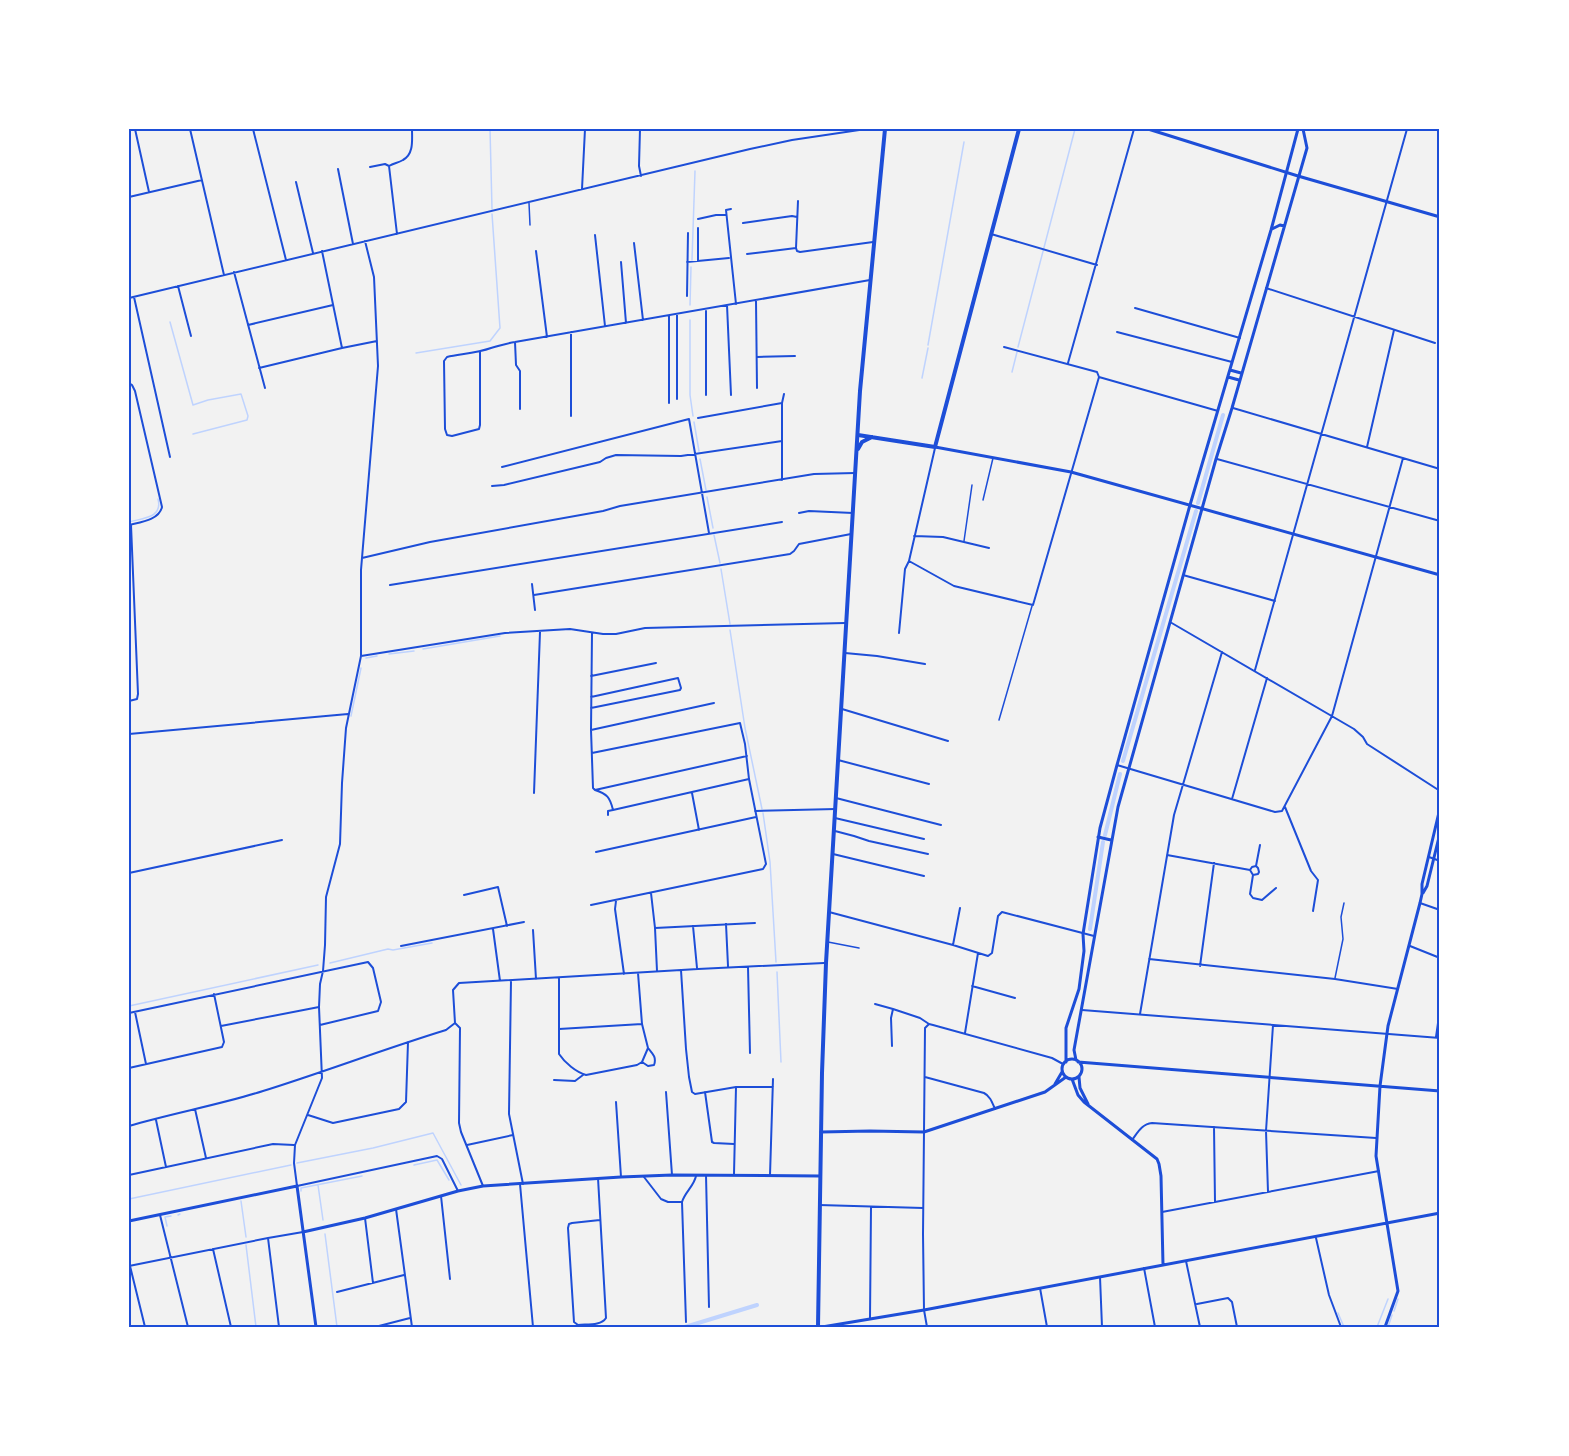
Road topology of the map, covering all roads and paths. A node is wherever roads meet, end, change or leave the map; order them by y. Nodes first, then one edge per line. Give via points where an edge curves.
1 (135, 129) edge
2 (190, 129) edge
3 (253, 129) edge
4 (412, 129) edge
5 (585, 129) edge
6 (640, 129) edge
7 (866, 129) edge
8 (885, 129) edge
9 (1019, 129) edge
10 (1134, 129) edge
11 (1148, 129) edge
12 (1298, 129) edge
13 (1303, 129) edge
14 (1407, 129) edge
15 (389, 166) junction
16 (370, 167) dead end
17 (338, 169) dead end
18 (1287, 172) junction
19 (641, 176) junction
20 (1298, 176) junction
21 (203, 180) junction
22 (296, 182) dead end
23 (582, 189) junction
24 (149, 192) junction
25 (129, 197) edge
26 (798, 201) dead end
27 (1387, 201) junction
28 (529, 202) junction
29 (731, 209) dead end
30 (727, 215) junction
31 (797, 217) junction
32 (1440, 217) edge
33 (698, 219) dead end
34 (743, 223) dead end
35 (530, 225) dead end
36 (1284, 226) junction
37 (698, 228) dead end
38 (1271, 230) junction
39 (688, 233) dead end
40 (397, 234) junction
41 (991, 234) junction
42 (595, 235) dead end
43 (365, 241) junction
44 (874, 242) junction
45 (634, 243) dead end
46 (353, 244) junction
47 (796, 248) junction
48 (322, 251) junction
49 (536, 251) dead end
50 (313, 254) junction
51 (747, 254) dead end
52 (730, 258) junction
53 (286, 260) junction
54 (698, 261) junction
55 (621, 262) dead end
56 (687, 262) junction
57 (1097, 265) junction
58 (234, 272) junction
59 (224, 275) junction
60 (870, 280) junction
61 (178, 286) junction
62 (1266, 288) junction
63 (687, 296) dead end
64 (134, 297) junction
65 (129, 298) edge
66 (756, 300) junction
67 (736, 304) junction
68 (333, 305) junction
69 (727, 305) junction
70 (1135, 308) dead end
71 (706, 309) junction
72 (677, 314) junction
73 (669, 315) junction
74 (1355, 316) junction
75 (643, 320) junction
76 (626, 323) junction
77 (248, 325) junction
78 (605, 326) junction
79 (1395, 330) junction
80 (571, 332) junction
81 (1117, 332) dead end
82 (191, 336) dead end
83 (547, 337) junction
84 (1240, 339) junction
85 (378, 341) junction
86 (515, 342) junction
87 (1435, 343) dead end
88 (1004, 347) dead end
89 (342, 348) junction
90 (480, 351) junction
91 (757, 357) junction
92 (795, 357) dead end
93 (1232, 362) junction
94 (1068, 363) junction
95 (260, 368) junction
96 (1230, 370) junction
97 (1241, 373) junction
98 (1100, 377) junction
99 (1228, 377) junction
100 (1239, 380) junction
101 (129, 383) edge
102 (265, 388) dead end
103 (757, 388) dead end
104 (784, 394) dead end
105 (706, 395) dead end
106 (730, 395) dead end
107 (677, 399) dead end
108 (669, 403) dead end
109 (783, 403) junction
110 (1232, 408) junction
111 (520, 409) dead end
112 (1218, 411) junction
113 (571, 416) dead end
114 (698, 418) dead end
115 (858, 435) junction
116 (1321, 435) junction
117 (873, 436) junction
118 (782, 441) junction
119 (935, 447) junction
120 (1367, 447) junction
121 (856, 454) junction
122 (696, 455) junction
123 (170, 457) dead end
124 (993, 457) junction
125 (1403, 458) junction
126 (1216, 459) junction
127 (502, 467) dead end
128 (1440, 469) edge
129 (1071, 472) junction
130 (855, 473) junction
131 (782, 480) junction
132 (1307, 484) junction
133 (972, 485) dead end
134 (492, 486) dead end
135 (702, 493) junction
136 (983, 500) dead end
137 (1190, 506) junction
138 (1390, 507) junction
139 (1202, 508) junction
140 (800, 513) dead end
141 (853, 513) junction
142 (1440, 521) edge
143 (782, 522) dead end
144 (130, 525) edge
145 (709, 533) junction
146 (851, 534) junction
147 (1293, 535) junction
148 (914, 536) junction
149 (964, 542) junction
150 (989, 548) dead end
151 (362, 558) junction
152 (1375, 558) junction
153 (909, 561) junction
154 (1183, 575) junction
155 (1440, 575) edge
156 (532, 584) dead end
157 (390, 585) dead end
158 (534, 595) junction
159 (1275, 601) junction
160 (1033, 605) junction
161 (535, 610) dead end
162 (1170, 622) junction
163 (845, 623) junction
164 (540, 632) junction
165 (591, 633) junction
166 (899, 633) dead end
167 (843, 652) junction
168 (1222, 652) junction
169 (361, 656) junction
170 (656, 663) dead end
171 (925, 664) dead end
172 (1255, 670) junction
173 (591, 676) junction
174 (1267, 678) junction
175 (591, 697) junction
176 (129, 701) edge
177 (714, 703) dead end
178 (591, 708) junction
179 (841, 709) junction
180 (348, 714) junction
181 (1332, 716) junction
182 (999, 720) dead end
183 (591, 730) junction
184 (129, 734) edge
185 (948, 741) dead end
186 (592, 753) junction
187 (747, 756) junction
188 (838, 760) junction
189 (1116, 765) junction
190 (1128, 769) junction
191 (749, 780) junction
192 (929, 784) dead end
193 (1182, 785) junction
194 (595, 790) junction
195 (1440, 790) edge
196 (692, 793) junction
197 (534, 794) dead end
198 (836, 798) junction
199 (1232, 799) junction
200 (1285, 807) junction
201 (1440, 808) edge
202 (836, 809) junction
203 (613, 810) junction
204 (755, 811) junction
205 (608, 815) dead end
206 (756, 817) junction
207 (835, 818) junction
208 (941, 825) dead end
209 (699, 830) junction
210 (834, 831) junction
211 (1440, 833) edge
212 (1098, 837) junction
213 (282, 840) dead end
214 (924, 840) dead end
215 (1111, 840) junction
216 (1260, 845) dead end
217 (596, 852) dead end
218 (833, 854) junction
219 (928, 854) dead end
220 (1167, 855) junction
221 (1428, 857) junction
222 (1433, 859) junction
223 (1440, 861) edge
224 (1214, 863) junction
225 (1256, 866) junction
226 (1250, 870) junction
227 (129, 873) edge
228 (1253, 875) junction
229 (924, 876) dead end
230 (1276, 888) dead end
231 (651, 893) junction
232 (1422, 894) junction
233 (464, 895) dead end
234 (616, 901) junction
235 (1344, 903) dead end
236 (1420, 903) junction
237 (591, 905) dead end
238 (960, 908) dead end
239 (1440, 910) edge
240 (1313, 911) dead end
241 (829, 912) junction
242 (524, 922) dead end
243 (755, 923) dead end
244 (726, 924) junction
245 (507, 926) junction
246 (693, 926) junction
247 (655, 928) junction
248 (493, 929) junction
249 (533, 930) dead end
250 (1083, 934) junction
251 (1094, 936) junction
252 (827, 941) junction
253 (953, 945) junction
254 (401, 946) dead end
255 (1410, 946) junction
256 (859, 948) dead end
257 (978, 952) junction
258 (1440, 958) edge
259 (1149, 959) junction
260 (826, 963) junction
261 (1200, 966) junction
262 (748, 967) junction
263 (728, 968) junction
264 (698, 969) junction
265 (681, 970) junction
266 (323, 971) junction
267 (657, 971) junction
268 (639, 973) junction
269 (624, 974) junction
270 (559, 978) junction
271 (536, 979) junction
272 (1335, 979) junction
273 (511, 980) junction
274 (500, 981) junction
275 (972, 986) junction
276 (1398, 989) junction
277 (214, 994) junction
278 (1015, 998) dead end
279 (875, 1004) dead end
280 (319, 1006) junction
281 (892, 1009) junction
282 (1440, 1009) edge
283 (1082, 1010) junction
284 (135, 1012) junction
285 (129, 1013) edge
286 (1140, 1014) junction
287 (455, 1023) junction
288 (642, 1024) junction
289 (929, 1024) junction
290 (319, 1025) junction
291 (1273, 1025) junction
292 (221, 1026) junction
293 (559, 1029) junction
294 (965, 1032) junction
295 (1387, 1034) junction
296 (1438, 1037) edge
297 (408, 1042) junction
298 (892, 1046) dead end
299 (648, 1048) junction
300 (750, 1053) dead end
301 (1077, 1061) junction
302 (642, 1062) junction
303 (1064, 1063) junction
304 (146, 1064) junction
305 (1096, 1064) junction
306 (129, 1068) edge
307 (1082, 1070) junction
308 (1062, 1071) junction
309 (322, 1072) junction
310 (583, 1075) junction
311 (1080, 1075) junction
312 (925, 1077) junction
313 (1066, 1077) junction
314 (1270, 1078) junction
315 (773, 1079) dead end
316 (1072, 1079) junction
317 (554, 1080) dead end
318 (1054, 1086) junction
319 (1380, 1086) junction
320 (736, 1087) junction
321 (773, 1087) junction
322 (1440, 1090) edge
323 (666, 1092) dead end
324 (705, 1092) junction
325 (616, 1102) dead end
326 (1091, 1108) junction
327 (195, 1109) junction
328 (995, 1109) junction
329 (307, 1114) junction
330 (155, 1118) junction
331 (129, 1126) edge
332 (1214, 1126) junction
333 (1266, 1131) junction
334 (821, 1132) junction
335 (924, 1132) junction
336 (513, 1135) junction
337 (1376, 1138) junction
338 (1131, 1140) junction
339 (735, 1144) junction
340 (295, 1145) junction
341 (467, 1145) junction
342 (206, 1158) junction
343 (166, 1167) junction
344 (1379, 1171) junction
345 (696, 1174) junction
346 (706, 1174) junction
347 (734, 1174) junction
348 (129, 1175) edge
349 (672, 1175) junction
350 (770, 1175) junction
351 (820, 1176) junction
352 (621, 1177) junction
353 (644, 1177) junction
354 (598, 1178) junction
355 (521, 1184) junction
356 (297, 1186) junction
357 (483, 1186) junction
358 (458, 1191) junction
359 (1268, 1192) junction
360 (441, 1196) junction
361 (682, 1202) junction
362 (1215, 1202) junction
363 (819, 1205) junction
364 (871, 1207) junction
365 (923, 1208) junction
366 (396, 1209) junction
367 (1162, 1212) junction
368 (1440, 1213) edge
369 (160, 1215) junction
370 (365, 1218) junction
371 (600, 1220) junction
372 (129, 1221) edge
373 (1387, 1222) junction
374 (303, 1233) junction
375 (1316, 1236) junction
376 (268, 1238) junction
377 (213, 1249) junction
378 (171, 1258) junction
379 (1186, 1261) junction
380 (1163, 1264) junction
381 (130, 1266) edge
382 (1144, 1268) junction
383 (405, 1274) junction
384 (1100, 1277) junction
385 (450, 1279) dead end
386 (373, 1283) junction
387 (1040, 1288) junction
388 (337, 1292) dead end
389 (1196, 1305) junction
390 (709, 1307) dead end
391 (924, 1310) junction
392 (411, 1318) junction
393 (870, 1319) junction
394 (686, 1322) dead end
395 (145, 1327) edge
396 (188, 1327) edge
397 (231, 1327) edge
398 (279, 1327) edge
399 (316, 1327) edge
400 (375, 1327) edge
401 (412, 1327) edge
402 (533, 1327) edge
403 (820, 1327) edge
404 (927, 1327) edge
405 (1047, 1327) edge
406 (1102, 1327) edge
407 (1155, 1327) edge
408 (1200, 1327) edge
409 (1237, 1327) edge
410 (1341, 1327) edge
411 (1384, 1327) edge

1 - 24 street
2 - 21 street
3 - 53 street
4 - 15 street via 409,155
5 - 23 street
6 - 19 street
7 - 19 street via 792,140
8 - 44 main road
9 - 41 main road
10 - 57 street
11 - 18 street
12 - 18 street
13 - 20 street via 1306,148
14 - 27 street
15 - 16 street
15 - 40 street
17 - 46 street
18 - 20 street
18 - 38 street
19 - 23 street
20 - 27 street
20 - 36 street
21 - 24 street
21 - 59 street
22 - 50 street
23 - 28 street
24 - 25 street
26 - 31 street
27 - 32 street
27 - 74 street
28 - 35 street
28 - 40 street
29 - 30 street via 726,210
30 - 33 street
30 - 52 street
31 - 34 street
31 - 47 street
36 - 38 street
36 - 62 street
37 - 54 street
38 - 84 street
39 - 56 street
40 - 43 street
41 - 57 street
41 - 119 main road
42 - 78 street
43 - 46 street
43 - 85 street via 374,278
44 - 47 street via 801,252
44 - 60 main road
45 - 75 street
46 - 48 street
47 - 51 street
48 - 50 street
48 - 68 street
49 - 83 street
50 - 53 street
52 - 54 street
52 - 67 street
53 - 58 street
54 - 56 street
55 - 76 street
56 - 63 street
57 - 94 street
58 - 59 street
58 - 77 street
59 - 61 street
60 - 66 street
60 - 115 main road
61 - 64 street
61 - 82 street
62 - 74 street
62 - 97 street
64 - 65 street
64 - 123 street
66 - 67 street
66 - 91 street
67 - 69 street
68 - 77 street
68 - 89 street
69 - 71 street
69 - 106 street
70 - 84 street
71 - 72 street
71 - 105 street
72 - 73 street
72 - 107 street
73 - 75 street
73 - 108 street
74 - 79 street
74 - 116 street
75 - 76 street
76 - 78 street
77 - 95 street
78 - 80 street
79 - 87 street
79 - 120 street
80 - 83 street
80 - 113 street
81 - 93 street
83 - 86 street
84 - 93 street
85 - 89 street
85 - 151 street
86 - 90 street
86 - 111 street
88 - 94 street
89 - 95 street
90 - 90 street via 479,429 447,435 445,358
91 - 92 street
91 - 103 street
93 - 96 street
94 - 98 street via 1097,372
95 - 102 street
96 - 97 street
96 - 99 street
97 - 100 street
98 - 112 street
98 - 129 street
99 - 100 street
99 - 112 street
100 - 110 street
101 - 144 street via 135,391 162,510 156,517
104 - 109 street
109 - 114 street
109 - 118 street
110 - 116 street
110 - 126 street
112 - 137 street
115 - 117 main road
115 - 121 main road
116 - 120 street
116 - 132 street
117 - 119 main road
117 - 121 main road via 862,442
118 - 122 street
118 - 131 street
119 - 124 street
119 - 148 street
120 - 125 street
121 - 130 main road
122 - 127 street via 689,419
122 - 134 street via 610,456 600,462
122 - 135 street
124 - 129 street
124 - 136 street
125 - 128 street
125 - 138 street
126 - 132 street
126 - 139 street
129 - 137 street
129 - 160 street
130 - 131 street
130 - 141 main road
131 - 135 street
132 - 138 street
132 - 147 street
133 - 149 street
135 - 145 street
135 - 151 street
137 - 139 street
137 - 189 street
138 - 142 street
138 - 152 street
139 - 147 street
139 - 154 street
140 - 141 street
141 - 146 main road
143 - 145 street
144 - 176 street via 138,694 137,699
145 - 157 street
146 - 158 street via 799,544 790,554
146 - 163 main road
147 - 152 street
147 - 159 street
148 - 149 street
148 - 153 street
149 - 150 street
151 - 169 street
152 - 155 street
152 - 181 street
153 - 160 street via 954,586
153 - 166 street
154 - 159 street
154 - 162 street
156 - 158 street
158 - 161 street
159 - 172 street
160 - 182 street
162 - 168 street
162 - 190 street
163 - 165 street
163 - 167 main road
164 - 165 street via 570,629
164 - 169 street via 505,633
164 - 197 street
165 - 173 street
167 - 171 street
167 - 179 main road
168 - 172 street
168 - 193 street
169 - 180 street
170 - 173 street
172 - 174 street
173 - 175 street
174 - 181 street
174 - 199 street
175 - 178 street
175 - 178 street via 678,678 681,688
177 - 183 street
178 - 183 street
179 - 185 street
179 - 188 main road
180 - 184 street
180 - 266 street via 340,844 326,897
181 - 195 street via 1354,729 1367,744
181 - 200 street
183 - 186 street
186 - 187 street via 738,722
186 - 194 street
187 - 191 street
187 - 194 street
188 - 192 street
188 - 198 main road
189 - 190 street
189 - 212 street
190 - 193 street
190 - 215 street
191 - 196 street
191 - 204 street
193 - 199 street
193 - 220 street
194 - 203 street via 611,799
196 - 203 street
196 - 209 street
198 - 202 main road
198 - 208 street
199 - 200 street via 1275,812
200 - 240 street via 1318,880
201 - 221 street
202 - 204 street
202 - 207 main road
203 - 205 street
204 - 206 street
206 - 209 street
206 - 231 street via 766,864 763,869
207 - 210 main road
207 - 214 street
209 - 217 street
210 - 218 main road
210 - 219 street
211 - 222 street
212 - 215 street
212 - 250 street
213 - 227 street
215 - 251 street
216 - 225 street
218 - 229 street
218 - 241 main road
220 - 224 street
220 - 259 street
221 - 222 street
221 - 232 street
222 - 223 street
222 - 232 street
224 - 226 street
224 - 261 street
225 - 226 street
225 - 228 street via 1259,872
226 - 228 street
228 - 230 street via 1253,898 1262,900
231 - 234 street
231 - 247 street
232 - 236 street
233 - 245 street via 498,888
234 - 237 street
234 - 269 street
235 - 272 street via 1343,939
236 - 239 street
236 - 255 street
238 - 253 street
241 - 252 main road
241 - 253 street
242 - 245 street
243 - 244 street
244 - 246 street
244 - 263 street
245 - 248 street
246 - 247 street
246 - 264 street
247 - 267 street
248 - 254 street
248 - 274 street
249 - 271 street
250 - 251 street
250 - 257 street via 1002,912 992,953 988,956
250 - 303 street via 1079,989 1066,1028
251 - 283 street
252 - 256 street
252 - 260 main road
253 - 257 street
255 - 258 street
255 - 276 street
257 - 275 street
259 - 261 street
259 - 286 street
260 - 262 street
260 - 334 main road
261 - 272 street
262 - 263 street
262 - 300 street
263 - 264 street
264 - 265 street
265 - 267 street
265 - 324 street via 689,1077 692,1092
266 - 277 street
266 - 280 street
266 - 290 street via 368,962 373,968 381,1007 376,1012
267 - 268 street
268 - 269 street
268 - 288 street
269 - 270 street
270 - 271 street
270 - 293 street
271 - 273 street
272 - 276 street
273 - 274 street
273 - 336 street via 509,1114
274 - 287 street via 457,985 452,996
275 - 278 street
275 - 294 street
276 - 295 street
277 - 284 street
277 - 292 street
279 - 281 street
280 - 290 street
280 - 292 street
281 - 289 street
281 - 298 street
282 - 296 street
283 - 286 street
283 - 301 street via 1074,1053
284 - 285 street
284 - 304 street
286 - 291 street
287 - 297 street via 446,1030
287 - 341 street via 460,1028 459,1123
288 - 293 street
288 - 299 street
289 - 294 street
289 - 312 street via 925,1028
290 - 309 street
291 - 295 street
291 - 314 street
292 - 304 street via 222,1047
293 - 310 street via 560,1056
294 - 303 street
295 - 296 street
295 - 319 street
297 - 309 street
297 - 329 street via 406,1102 399,1110 333,1123
299 - 302 street
299 - 302 street via 654,1065
301 - 303 street via 1070,1059
301 - 305 street
301 - 307 street
302 - 310 street
303 - 308 street
304 - 306 street
305 - 307 street
305 - 314 street
307 - 311 street
308 - 313 street
308 - 318 street
309 - 327 street
309 - 329 street
310 - 317 street via 575,1081
311 - 316 street
311 - 326 street via 1080,1088
312 - 328 street via 984,1093
312 - 335 street
313 - 316 street
313 - 318 street
314 - 319 street
314 - 333 street
315 - 321 street
316 - 326 street via 1078,1095
318 - 328 street
319 - 322 street
319 - 337 street
320 - 321 street
320 - 324 street
320 - 339 street
321 - 350 street
323 - 349 street
324 - 339 street via 712,1142
325 - 352 street
326 - 338 street
327 - 330 street
327 - 342 street
328 - 335 street
329 - 340 street
330 - 331 street
330 - 343 street
332 - 333 street
332 - 338 street via 1146,1124
332 - 362 street
333 - 337 street
333 - 359 street
334 - 335 street
334 - 351 main road
335 - 365 street
336 - 341 street
336 - 355 street
337 - 344 street
338 - 367 street via 1159,1164
339 - 347 street
340 - 342 street via 273,1144
340 - 356 street
341 - 357 street
342 - 343 street
343 - 348 street
344 - 359 street
344 - 373 street
345 - 346 street
345 - 349 street
345 - 361 street
346 - 347 street
346 - 390 street
347 - 350 street
349 - 353 street
350 - 351 street
351 - 363 main road
352 - 353 street
352 - 354 street
353 - 361 street via 664,1201
354 - 355 street
354 - 371 street
355 - 357 street
355 - 402 street
356 - 358 street via 437,1156
356 - 369 street
356 - 374 street
357 - 358 street
358 - 360 street
359 - 362 street
360 - 366 street
360 - 385 street
361 - 394 street
362 - 367 street
363 - 364 street
363 - 403 main road
364 - 365 street
364 - 393 street
365 - 391 street
366 - 370 street
366 - 383 street
367 - 380 street
368 - 373 street
369 - 372 street
369 - 378 street
370 - 374 street
370 - 386 street
371 - 371 street via 606,1318 601,1323 578,1325 574,1322 568,1228 572,1223
373 - 375 street
373 - 411 street via 1398,1291
374 - 376 street
374 - 399 street
375 - 379 street
375 - 410 street
376 - 377 street
376 - 398 street
377 - 378 street
377 - 397 street
378 - 381 street
378 - 396 street
379 - 380 street
379 - 389 street
380 - 382 street
381 - 395 street
382 - 384 street
382 - 407 street
383 - 386 street
383 - 392 street
384 - 387 street
384 - 406 street
386 - 388 street
387 - 391 street
387 - 405 street
389 - 408 street
389 - 409 street via 1228,1298
391 - 393 street
391 - 404 street
392 - 400 street
392 - 401 street
393 - 403 street

